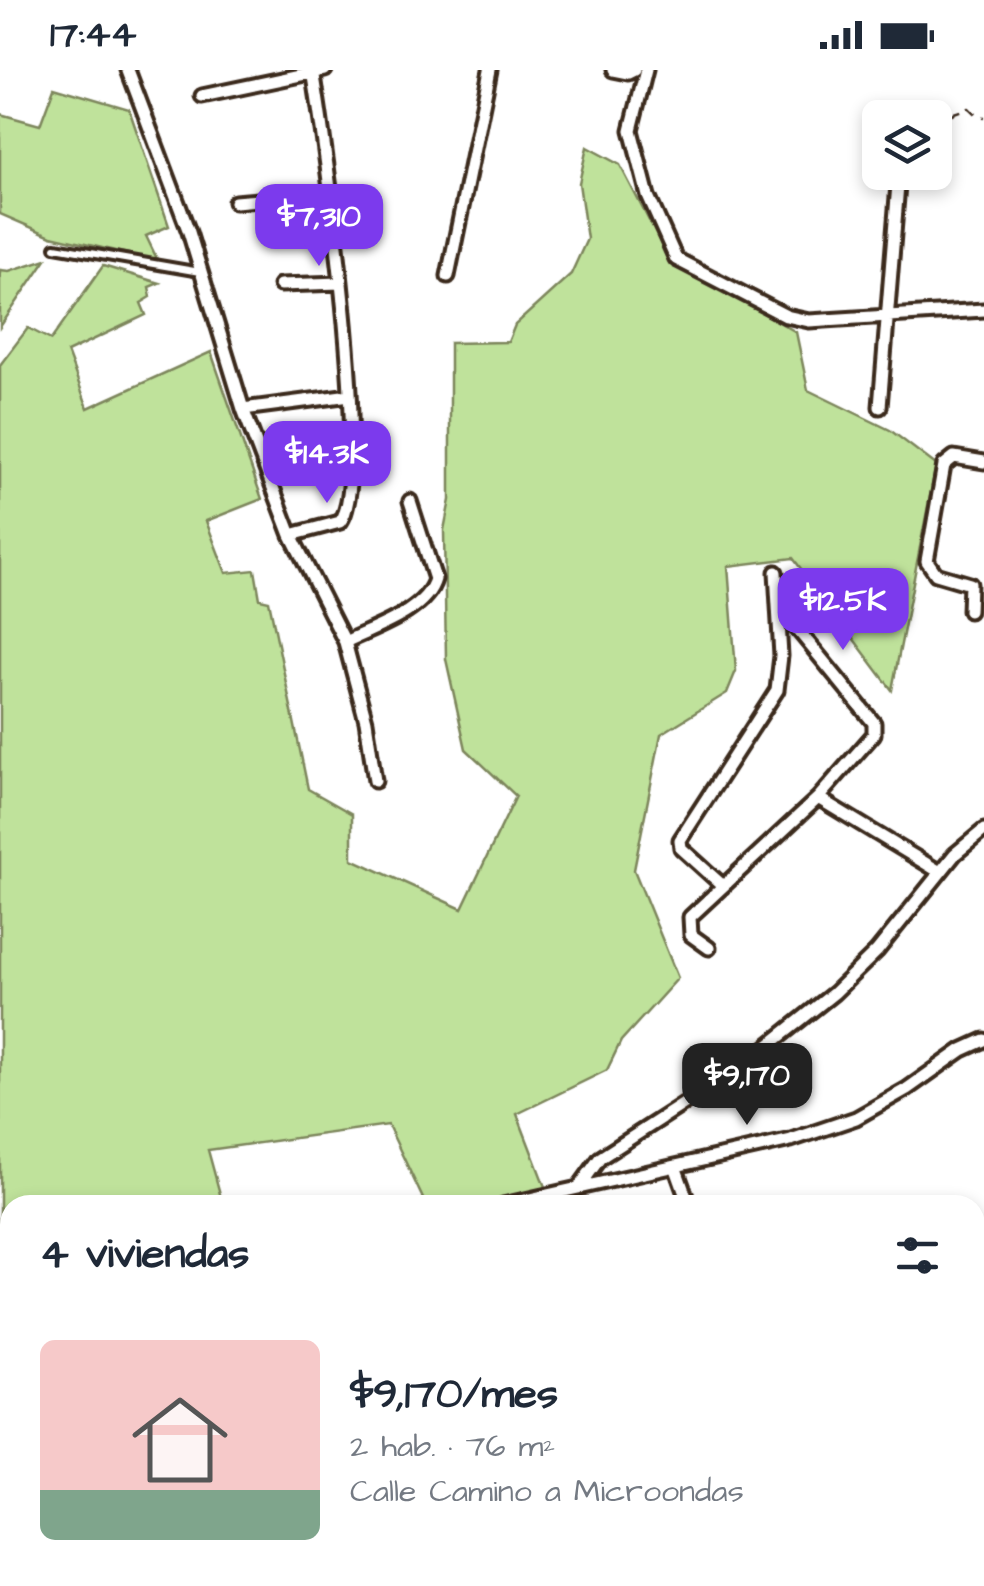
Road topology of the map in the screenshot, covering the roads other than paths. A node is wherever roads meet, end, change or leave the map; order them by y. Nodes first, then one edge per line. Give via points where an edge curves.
1 (128, 70) edge
2 (490, 70) edge
3 (613, 70) edge
4 (634, 70) edge
5 (646, 70) edge
6 (317, 71) edge
7 (202, 96) dead end
8 (898, 190) edge
9 (331, 194) junction
10 (235, 202) dead end
11 (54, 247) dead end
12 (201, 272) junction
13 (448, 276) dead end
14 (341, 283) junction
15 (280, 285) dead end
16 (984, 310) edge
17 (889, 316) junction
18 (350, 395) junction
19 (880, 407) dead end
20 (242, 409) junction
21 (260, 456) junction
22 (984, 462) edge
23 (351, 466) junction
24 (410, 501) dead end
25 (291, 535) junction
26 (776, 572) dead end
27 (780, 608) junction
28 (969, 611) dead end
29 (345, 642) junction
30 (375, 781) dead end
31 (818, 798) junction
32 (984, 830) edge
33 (940, 872) junction
34 (722, 884) junction
35 (709, 948) dead end
36 (984, 1040) edge
37 (676, 1166) junction
38 (579, 1187) junction
39 (545, 1195) edge
40 (686, 1195) edge

1 - 12 street
2 - 13 street
3 - 4 street
5 - 17 street via 631,130 648,196 676,258 786,316
6 - 7 street
6 - 9 street
8 - 17 street
9 - 10 street
9 - 14 street
11 - 12 lane
12 - 20 street
14 - 15 street
14 - 18 street
16 - 17 street
17 - 19 street
18 - 20 street
18 - 23 street
20 - 21 street
21 - 23 street
21 - 25 street
22 - 28 street via 954,457 944,465 927,561 936,574 970,584
23 - 25 street via 340,522
24 - 29 street via 435,579 432,590
25 - 29 street
26 - 27 street
27 - 31 street via 874,723 874,734
27 - 34 street via 777,690 680,840
29 - 30 street
31 - 33 street
31 - 34 street
32 - 33 street
33 - 38 street via 834,993 744,1065 600,1158
34 - 35 street via 690,916 691,935
36 - 37 street via 856,1118
37 - 38 street
37 - 40 street
38 - 39 street

